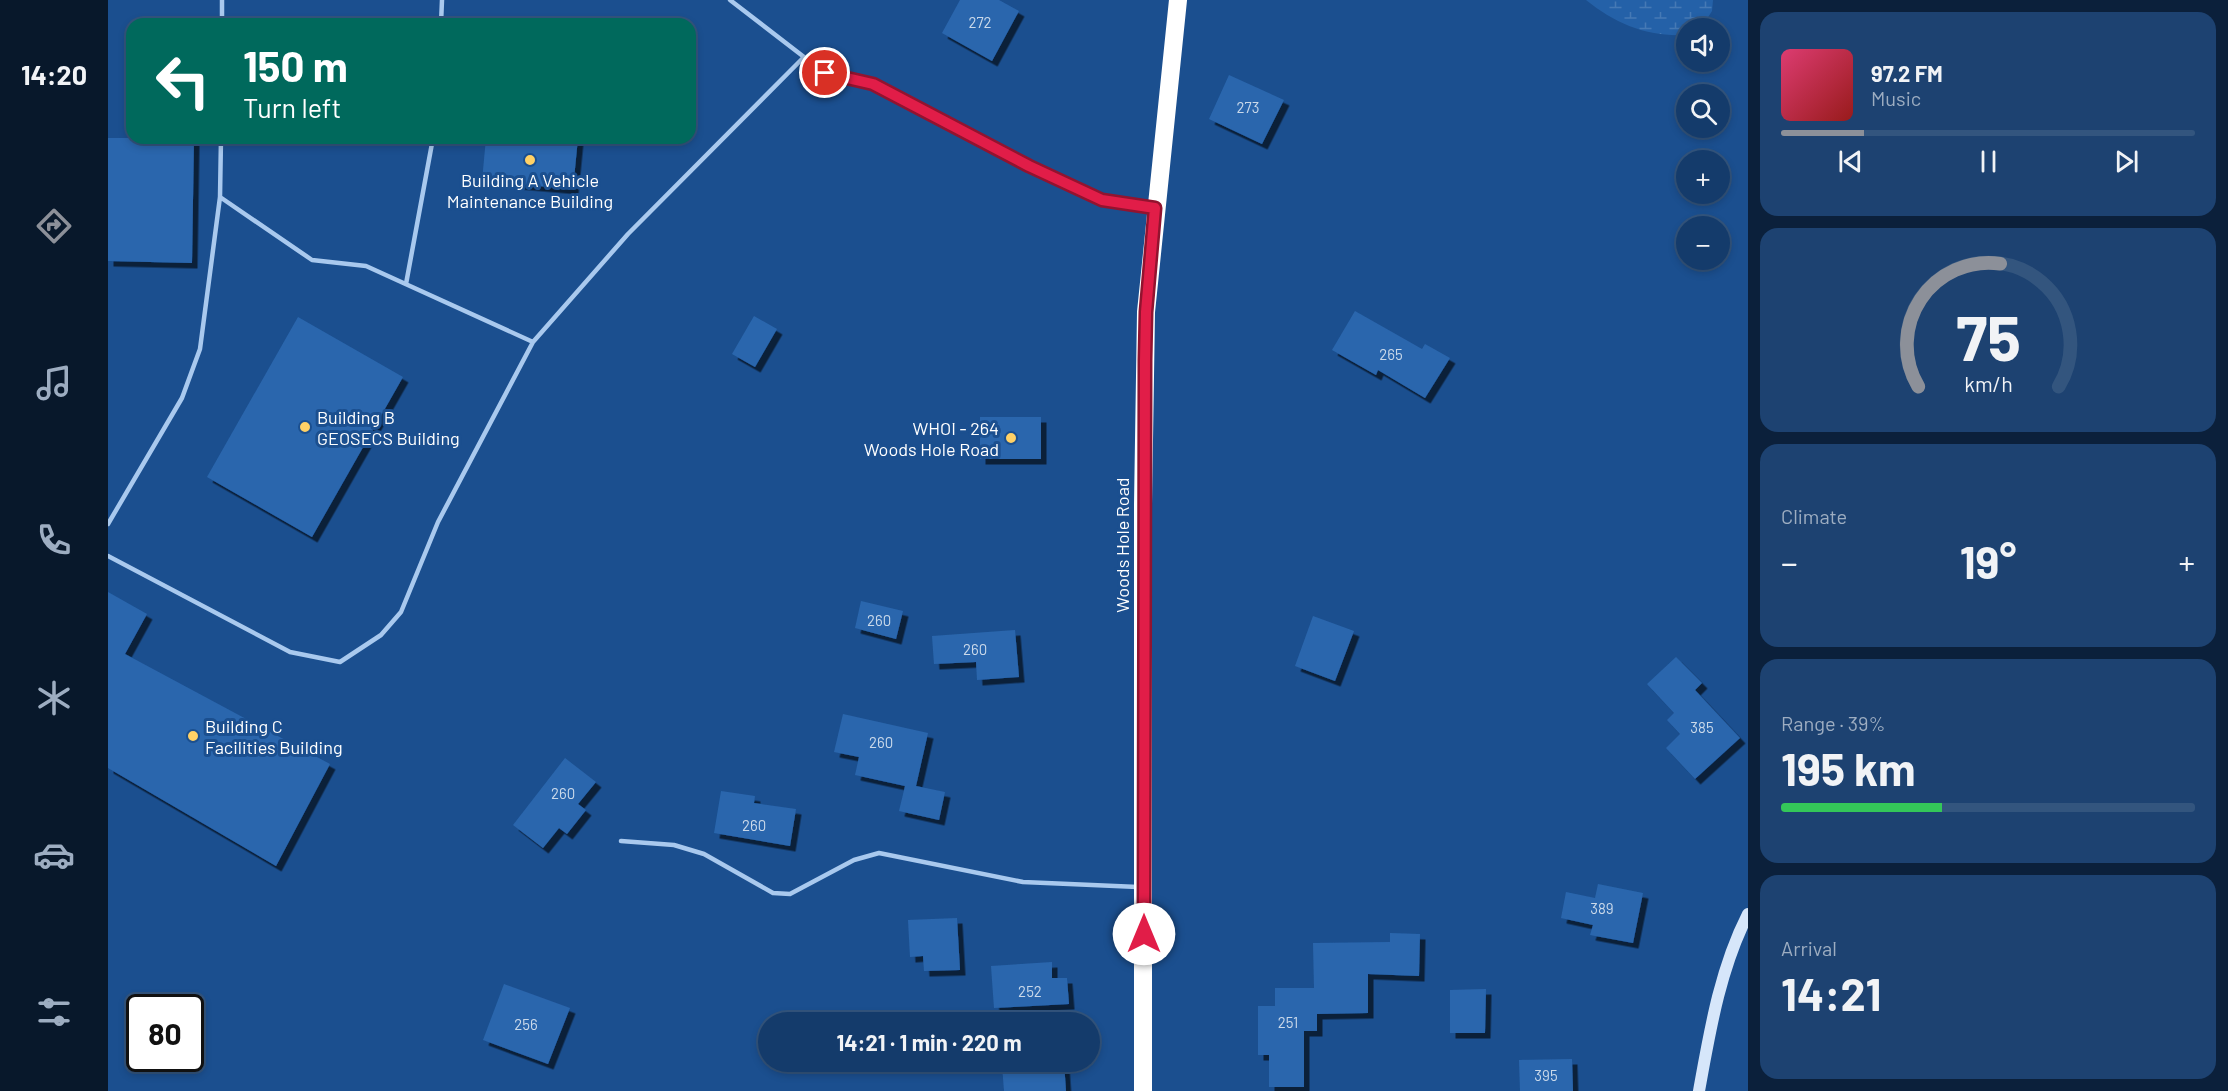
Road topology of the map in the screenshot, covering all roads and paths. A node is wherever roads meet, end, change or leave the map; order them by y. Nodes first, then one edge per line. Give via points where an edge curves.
1 (222, 0) edge
2 (442, 0) edge
3 (730, 0) edge
4 (1178, 0) edge
5 (222, 18) edge
6 (441, 18) edge
7 (804, 57) junction
8 (221, 144) edge
9 (432, 144) edge
10 (220, 197) junction
11 (1155, 208) junction
12 (406, 284) junction
13 (533, 342) junction
14 (108, 524) edge
15 (108, 556) edge
16 (621, 841) dead end
17 (1144, 887) junction
18 (1748, 914) edge
19 (1143, 1091) edge
20 (1699, 1091) edge

1 - 5 lane
2 - 6 lane
3 - 7 lane
4 - 11 highway, Woods Hole Road
7 - 11 lane via 825,73 873,84 1102,200
7 - 13 lane via 628,234
8 - 10 lane
9 - 12 lane
10 - 12 lane via 312,260 366,266
10 - 14 lane via 200,349 182,398
11 - 17 highway, Woods Hole Road via 1146,312
12 - 13 lane
13 - 15 lane via 438,522 401,612 381,635 340,662 290,652
16 - 17 lane via 674,845 704,854 773,893 790,894 854,860 879,853 1023,882
17 - 19 highway, Woods Hole Road
18 - 20 main road via 1719,991

